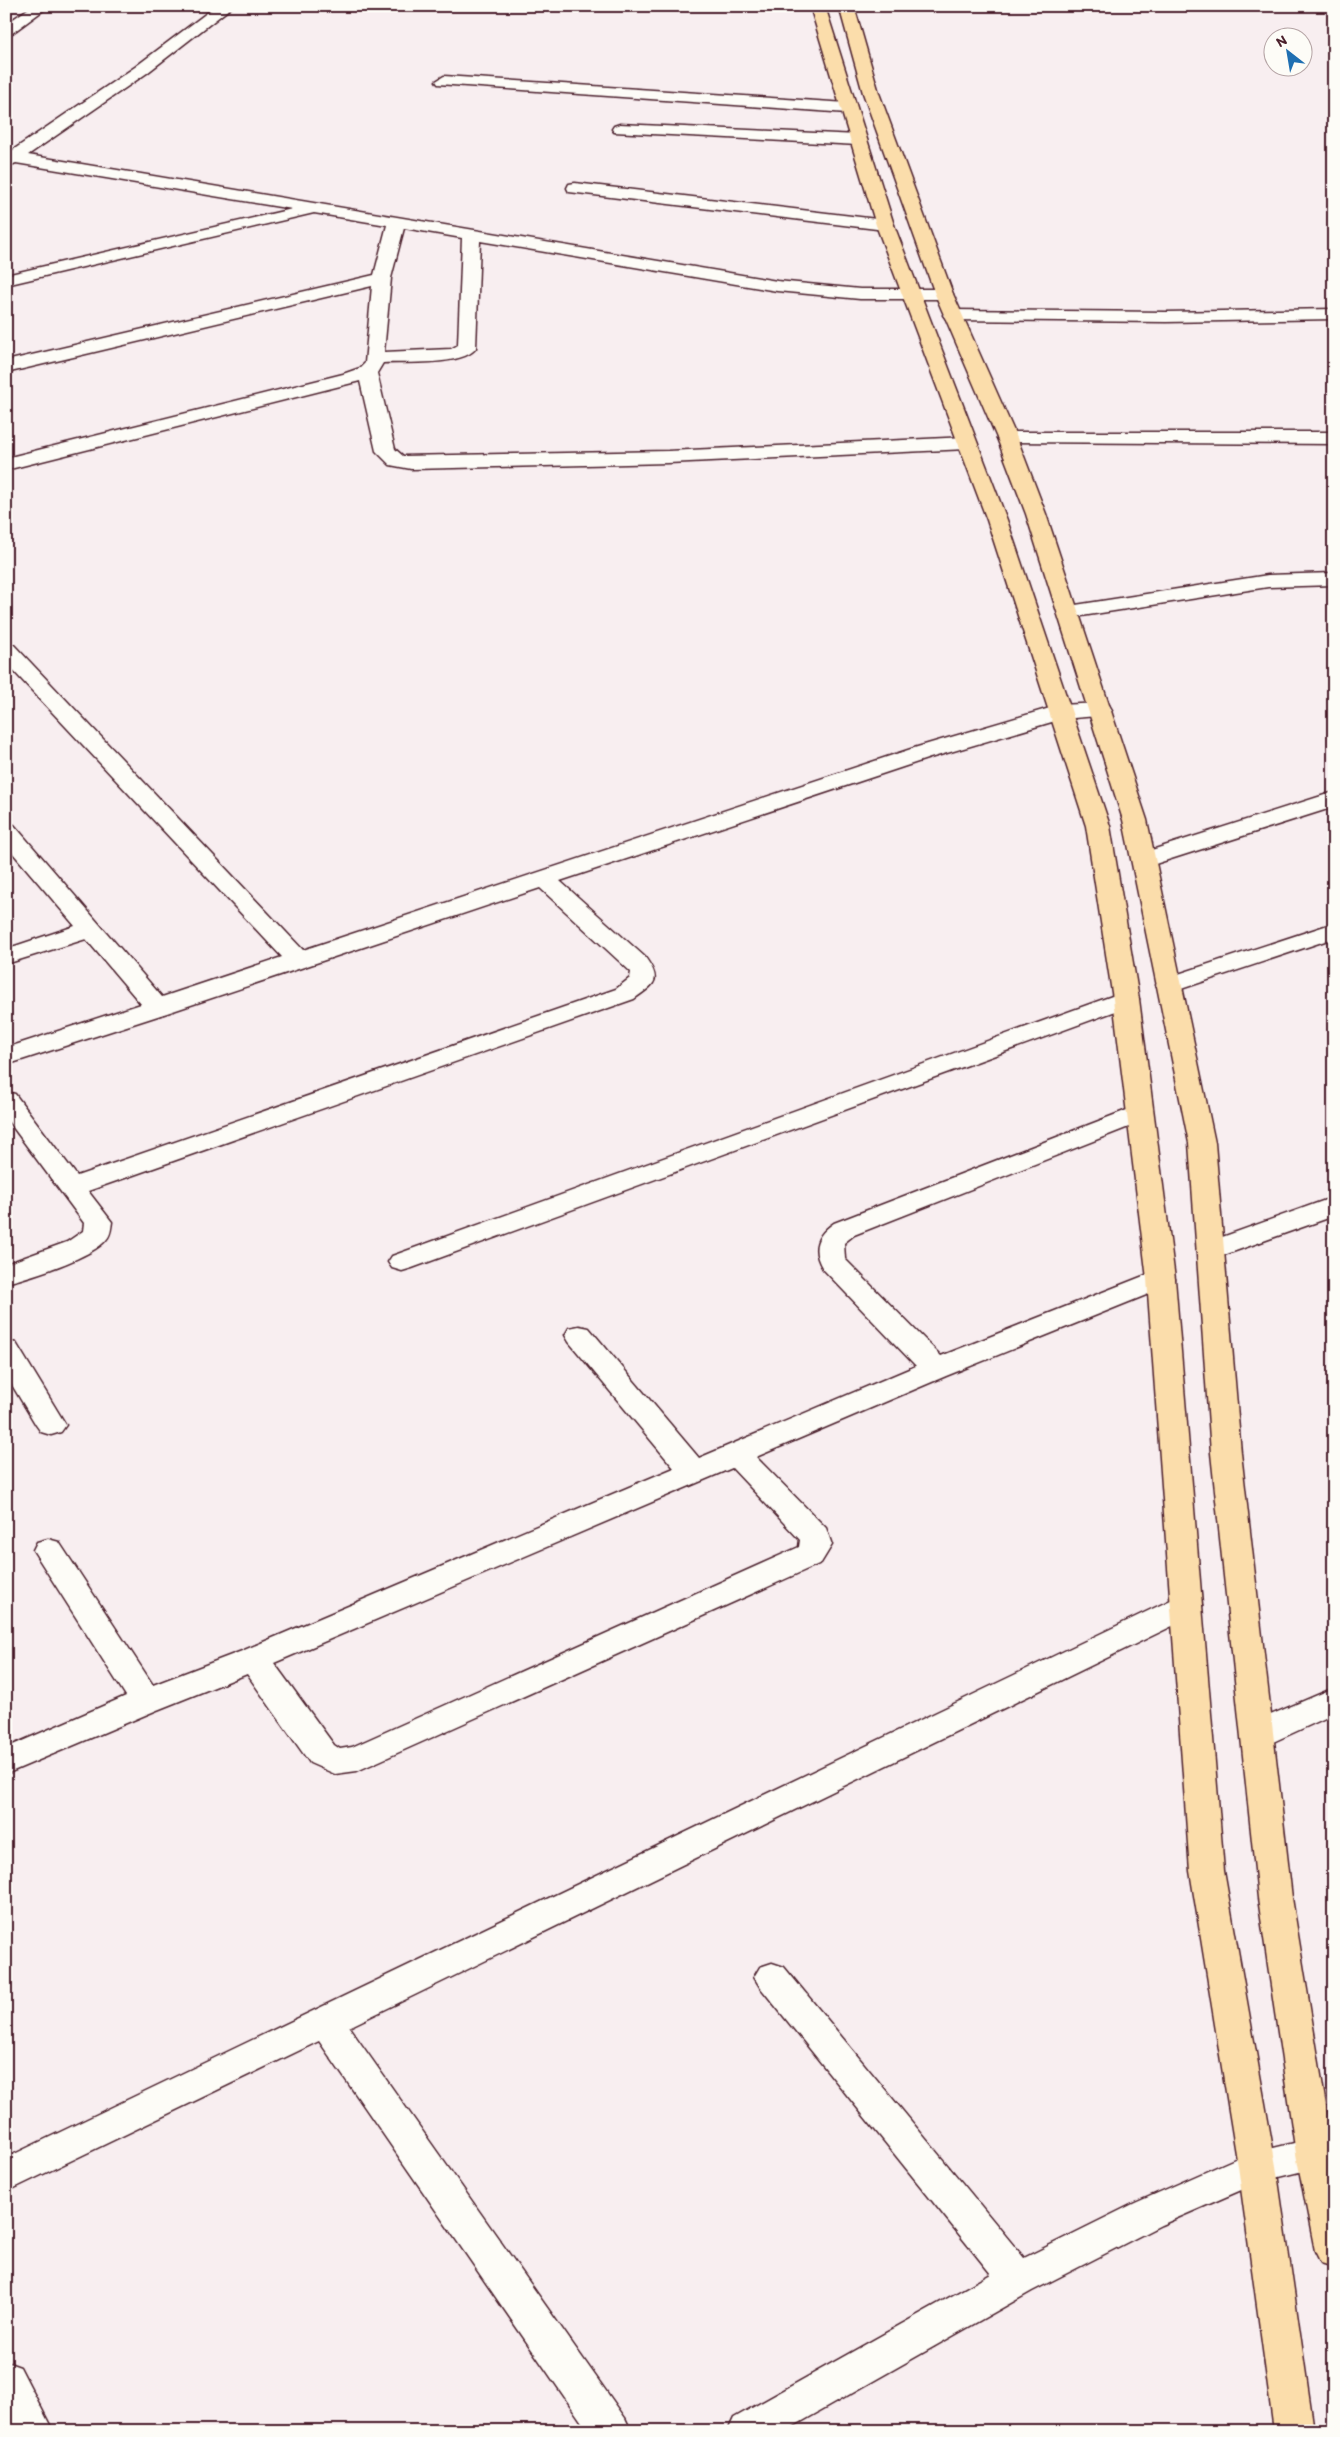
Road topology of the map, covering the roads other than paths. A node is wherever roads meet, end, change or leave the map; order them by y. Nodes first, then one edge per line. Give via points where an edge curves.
1 (42, 6) edge
2 (226, 6) edge
3 (817, 6) edge
4 (846, 6) edge
5 (6, 32) edge
6 (444, 81) dead end
7 (847, 108) junction
8 (620, 129) dead end
9 (858, 140) junction
10 (8, 159) edge
11 (576, 188) dead end
12 (318, 208) junction
13 (396, 222) junction
14 (884, 225) junction
15 (471, 235) junction
16 (382, 278) junction
17 (6, 280) edge
18 (910, 294) junction
19 (948, 304) junction
20 (1334, 314) edge
21 (371, 365) junction
22 (6, 367) edge
23 (1007, 438) junction
24 (1334, 438) edge
25 (967, 443) junction
26 (6, 464) edge
27 (1334, 579) edge
28 (1070, 612) junction
29 (6, 650) edge
30 (1101, 710) junction
31 (1060, 712) junction
32 (1334, 799) edge
33 (6, 830) edge
34 (1144, 860) junction
35 (543, 878) junction
36 (92, 929) junction
37 (1334, 930) edge
38 (6, 957) edge
39 (298, 960) junction
40 (1169, 985) junction
41 (1126, 999) junction
42 (158, 1008) junction
43 (6, 1057) edge
44 (6, 1100) edge
45 (1140, 1113) junction
46 (72, 1187) junction
47 (1334, 1206) edge
48 (1210, 1251) junction
49 (402, 1262) dead end
50 (6, 1274) edge
51 (1161, 1279) junction
52 (579, 1335) dead end
53 (6, 1350) edge
54 (936, 1369) junction
55 (51, 1425) dead end
56 (736, 1454) junction
57 (694, 1472) junction
58 (48, 1550) dead end
59 (1186, 1606) junction
60 (253, 1659) junction
61 (1334, 1700) edge
62 (146, 1701) junction
63 (1259, 1734) junction
64 (6, 1762) edge
65 (772, 1977) dead end
66 (326, 2021) junction
67 (1315, 2154) junction
68 (1257, 2166) junction
69 (6, 2176) edge
70 (1334, 2251) edge
71 (1018, 2279) junction
72 (6, 2380) edge
73 (32, 2431) edge
74 (611, 2431) edge
75 (748, 2431) edge
76 (1294, 2431) edge

1 - 5 street
2 - 10 street via 140,70
3 - 7 highway
4 - 19 highway via 871,93
6 - 7 street
7 - 9 highway
8 - 9 street
9 - 14 highway
10 - 12 street
11 - 14 street
12 - 13 street
12 - 17 street
13 - 15 street
13 - 16 street
14 - 18 highway
15 - 18 street via 777,286 860,294
15 - 21 street via 467,348 455,354
16 - 21 street
16 - 22 street
18 - 19 street
18 - 25 highway
19 - 20 street via 1166,317
19 - 23 highway
21 - 25 street via 386,451 397,461 411,463 668,457
21 - 26 street via 350,378
23 - 24 street
23 - 28 highway
25 - 31 highway via 997,520
27 - 28 street via 1268,581
28 - 30 highway
29 - 39 street
30 - 31 street
30 - 34 highway
31 - 35 street via 913,756
31 - 41 highway via 1098,826
32 - 34 street
33 - 36 street
34 - 40 highway
35 - 39 street
35 - 46 street via 636,962 644,980 624,994
36 - 38 street
36 - 42 street
37 - 40 street
39 - 42 street
40 - 48 highway via 1202,1143
41 - 45 highway
41 - 49 street
42 - 43 street
44 - 46 street
45 - 51 highway
45 - 54 street via 832,1236 828,1253 833,1263
46 - 50 street via 98,1222 96,1235 77,1248
47 - 48 street
48 - 63 highway via 1226,1453
51 - 54 street
51 - 59 highway
52 - 57 street
53 - 55 street
54 - 56 street
56 - 57 street
56 - 60 street via 814,1536 817,1545 810,1555 358,1759 335,1762 322,1754
57 - 60 street
58 - 62 street
59 - 66 street
59 - 68 highway via 1207,1871
60 - 62 street
61 - 63 street
62 - 64 street
63 - 67 highway via 1276,1898
65 - 71 street
66 - 69 street
66 - 74 street
67 - 68 street
67 - 70 highway
68 - 71 street via 1148,2214
68 - 76 highway
71 - 75 street
72 - 73 street

